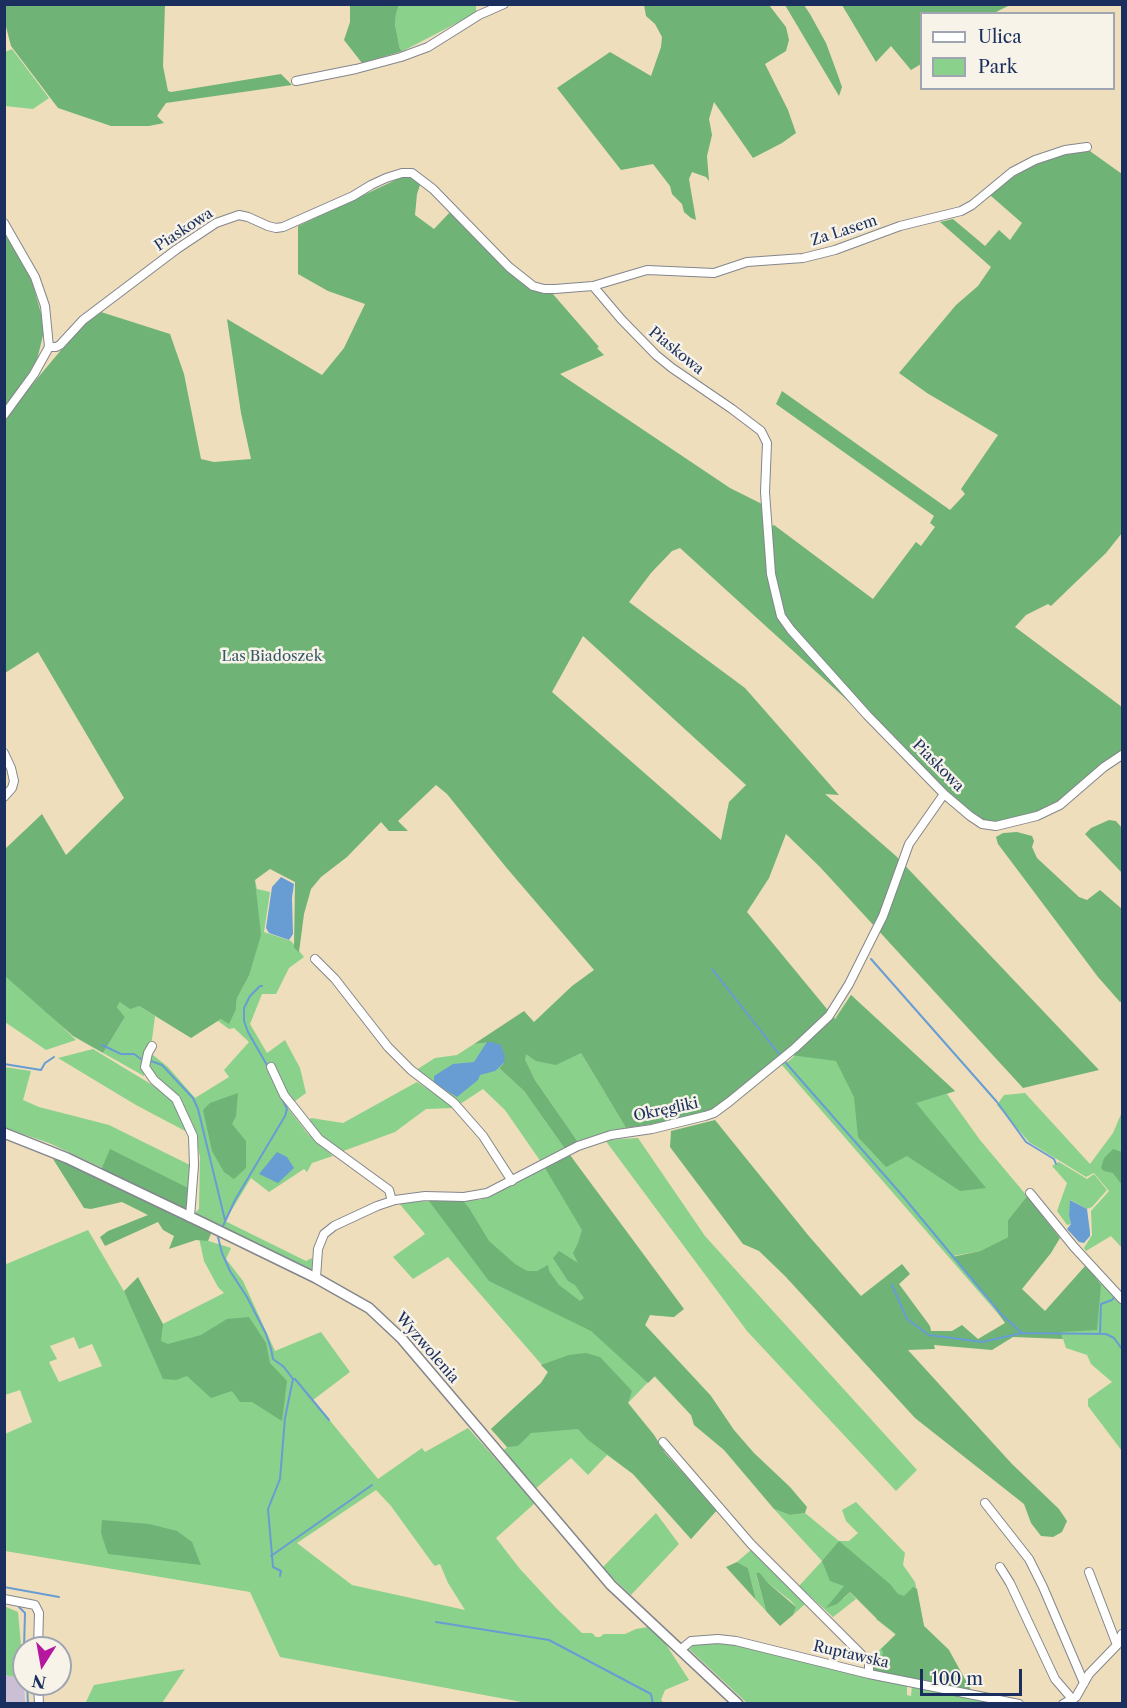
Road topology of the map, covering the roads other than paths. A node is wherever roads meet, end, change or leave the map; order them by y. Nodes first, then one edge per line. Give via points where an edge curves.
1 (504, 4) edge
2 (296, 81) dead end
3 (1087, 147) dead end
4 (4, 223) edge
5 (593, 286) junction
6 (49, 347) junction
7 (4, 415) edge
8 (4, 753) edge
9 (1122, 755) edge
10 (944, 794) junction
11 (4, 797) edge
12 (315, 959) dead end
13 (152, 1046) dead end
14 (271, 1067) dead end
15 (4, 1134) edge
16 (512, 1181) junction
17 (1030, 1193) dead end
18 (392, 1201) junction
19 (190, 1217) junction
20 (316, 1278) junction
21 (1122, 1299) edge
22 (663, 1442) dead end
23 (985, 1503) dead end
24 (1000, 1567) dead end
25 (1089, 1572) dead end
26 (4, 1599) edge
27 (1122, 1634) edge
28 (38, 1636) edge
29 (1118, 1645) junction
30 (680, 1650) junction
31 (869, 1674) junction
32 (1084, 1683) junction
33 (1072, 1700) junction
34 (738, 1704) edge
35 (1019, 1704) edge
36 (1063, 1704) edge

1 - 2 street via 428,47 401,57
3 - 5 street, Za Lasem via 1026,164 961,211 900,226 819,254 763,259 714,273 647,270
4 - 6 street via 35,277 45,306
5 - 6 street, Piaskowa via 533,286 503,261 434,189 409,172 370,185 283,227 239,215 216,223 83,320 60,345
5 - 10 street, Piaskowa via 656,355 764,435 771,574 781,616 867,715
6 - 7 street
8 - 11 street via 14,781
9 - 10 street, Piaskowa via 1060,805 1013,823 982,824
10 - 16 street, Okręgliki via 909,844 883,916 846,990 815,1031 714,1113 578,1146
12 - 16 street via 388,1047 454,1103 483,1136
13 - 19 street via 145,1067 176,1099 193,1136
14 - 18 street via 284,1095 319,1139 389,1190
15 - 19 street, Wyzwolenia via 67,1158
16 - 18 street, Okręgliki via 477,1196 437,1195
17 - 21 street
18 - 20 street, Okręgliki via 326,1231 318,1249
19 - 20 street, Wyzwolenia
20 - 30 street, Wyzwolenia via 369,1308 391,1327 611,1585
22 - 31 street via 751,1544 868,1662
23 - 32 street via 1029,1559
24 - 33 street via 1055,1679
25 - 29 street
26 - 28 street via 35,1605 39,1613
27 - 29 street
29 - 32 street
30 - 31 street, Ruptawska via 692,1641 736,1641
30 - 34 street, Wyzwolenia
31 - 35 street, Ruptawska
32 - 33 street
33 - 36 street

